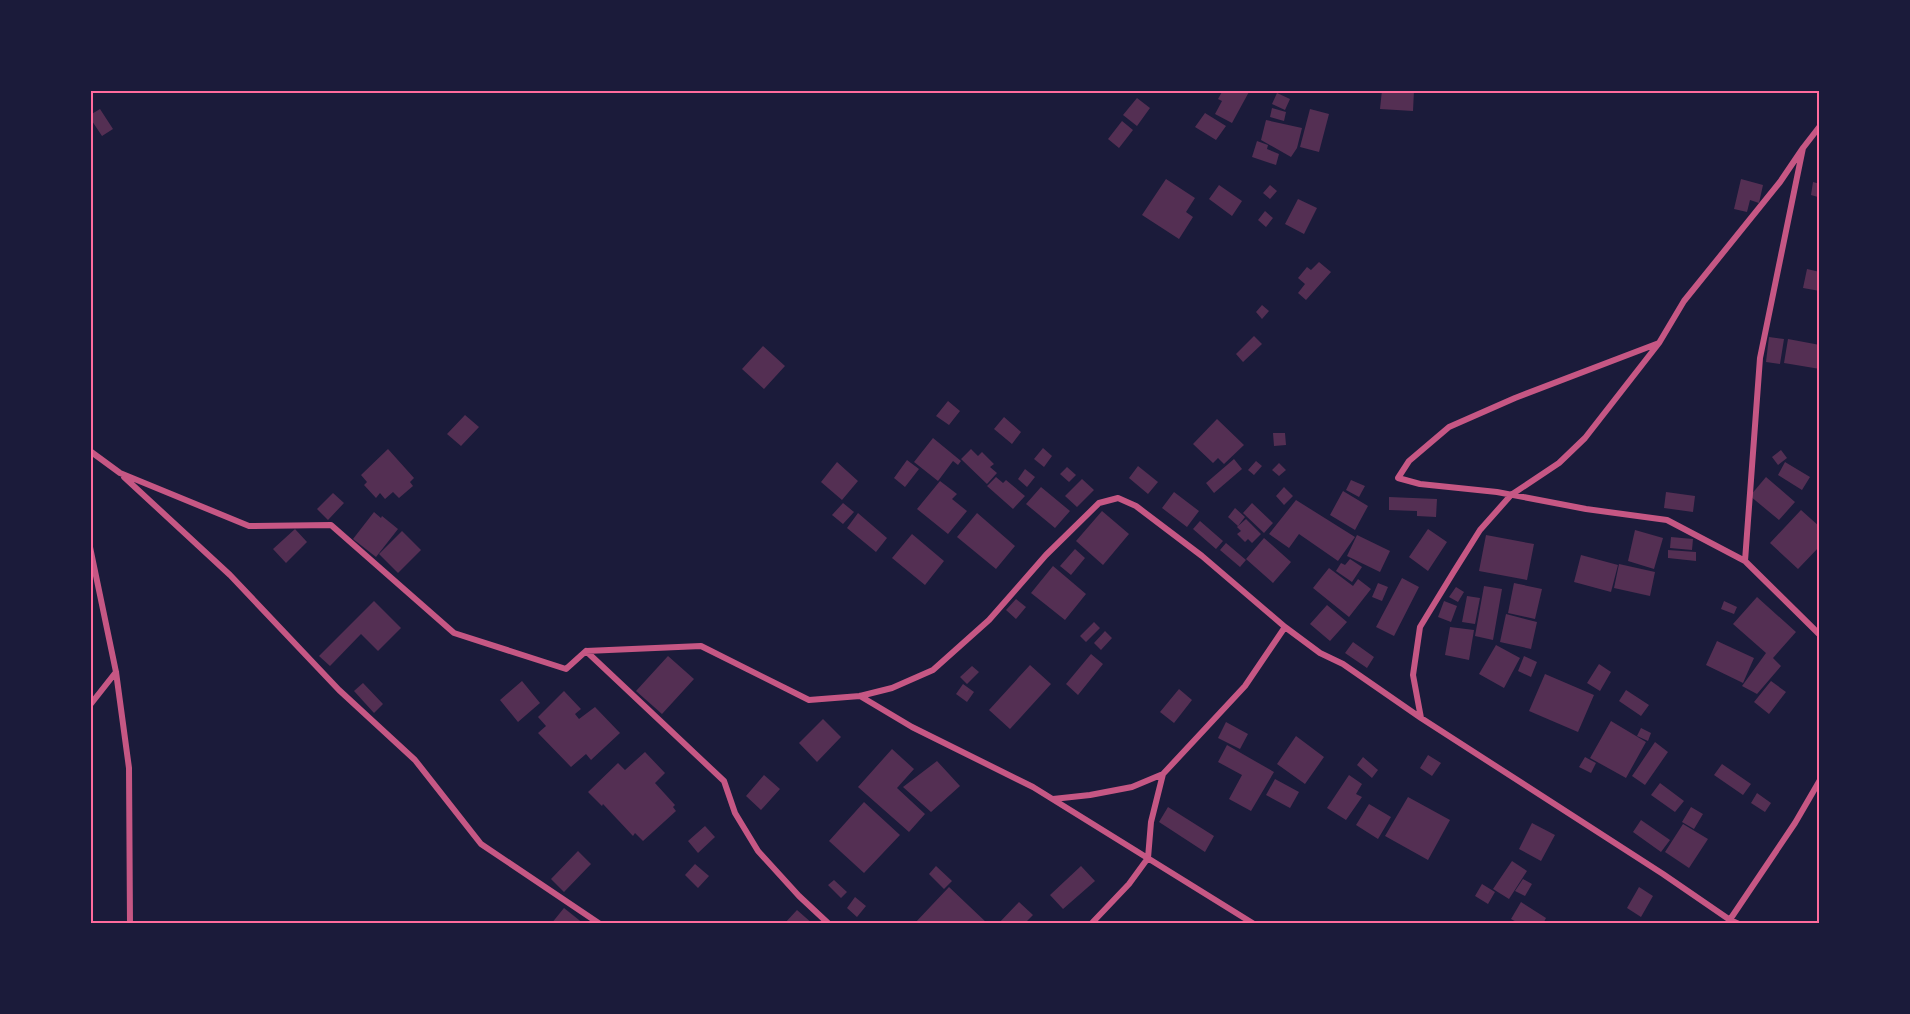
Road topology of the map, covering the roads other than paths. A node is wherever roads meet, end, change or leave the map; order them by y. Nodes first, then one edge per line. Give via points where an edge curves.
1 (1820, 126) edge
2 (1803, 148) junction
3 (1659, 343) junction
4 (90, 451) edge
5 (120, 473) junction
6 (1510, 495) junction
7 (90, 548) edge
8 (1745, 561) junction
9 (1285, 627) junction
10 (1820, 634) edge
11 (586, 651) junction
12 (116, 672) junction
13 (860, 696) junction
14 (90, 705) edge
15 (1421, 718) junction
16 (1163, 774) junction
17 (1820, 780) edge
18 (1053, 799) junction
19 (1148, 858) junction
20 (1728, 922) edge
21 (130, 924) edge
22 (600, 924) edge
23 (829, 924) edge
24 (1091, 924) edge
25 (1254, 924) edge
26 (1738, 924) edge

1 - 2 street
2 - 3 street via 1684,301
2 - 8 street via 1760,358
3 - 6 street via 1585,438 1559,463
3 - 6 street via 1449,427 1409,461 1398,478
4 - 5 street
5 - 11 street via 249,526 332,525 454,633 566,669
5 - 22 street via 230,575 339,690 415,760 481,844
6 - 8 street via 1667,520
6 - 15 street via 1480,530 1420,627 1413,675
7 - 12 street
8 - 10 street
9 - 13 street via 1202,556 1136,506 1118,498 1099,503 989,620 933,670 892,688
9 - 15 street
9 - 16 street via 1245,686
11 - 13 street via 701,646 809,700
11 - 23 street via 724,781 735,813 758,851
12 - 14 street
12 - 21 street via 129,768
13 - 18 street
15 - 20 street via 1654,868
16 - 18 street via 1132,787
16 - 19 street via 1151,822
17 - 20 street
18 - 19 street
19 - 24 street
19 - 25 street
20 - 26 street

